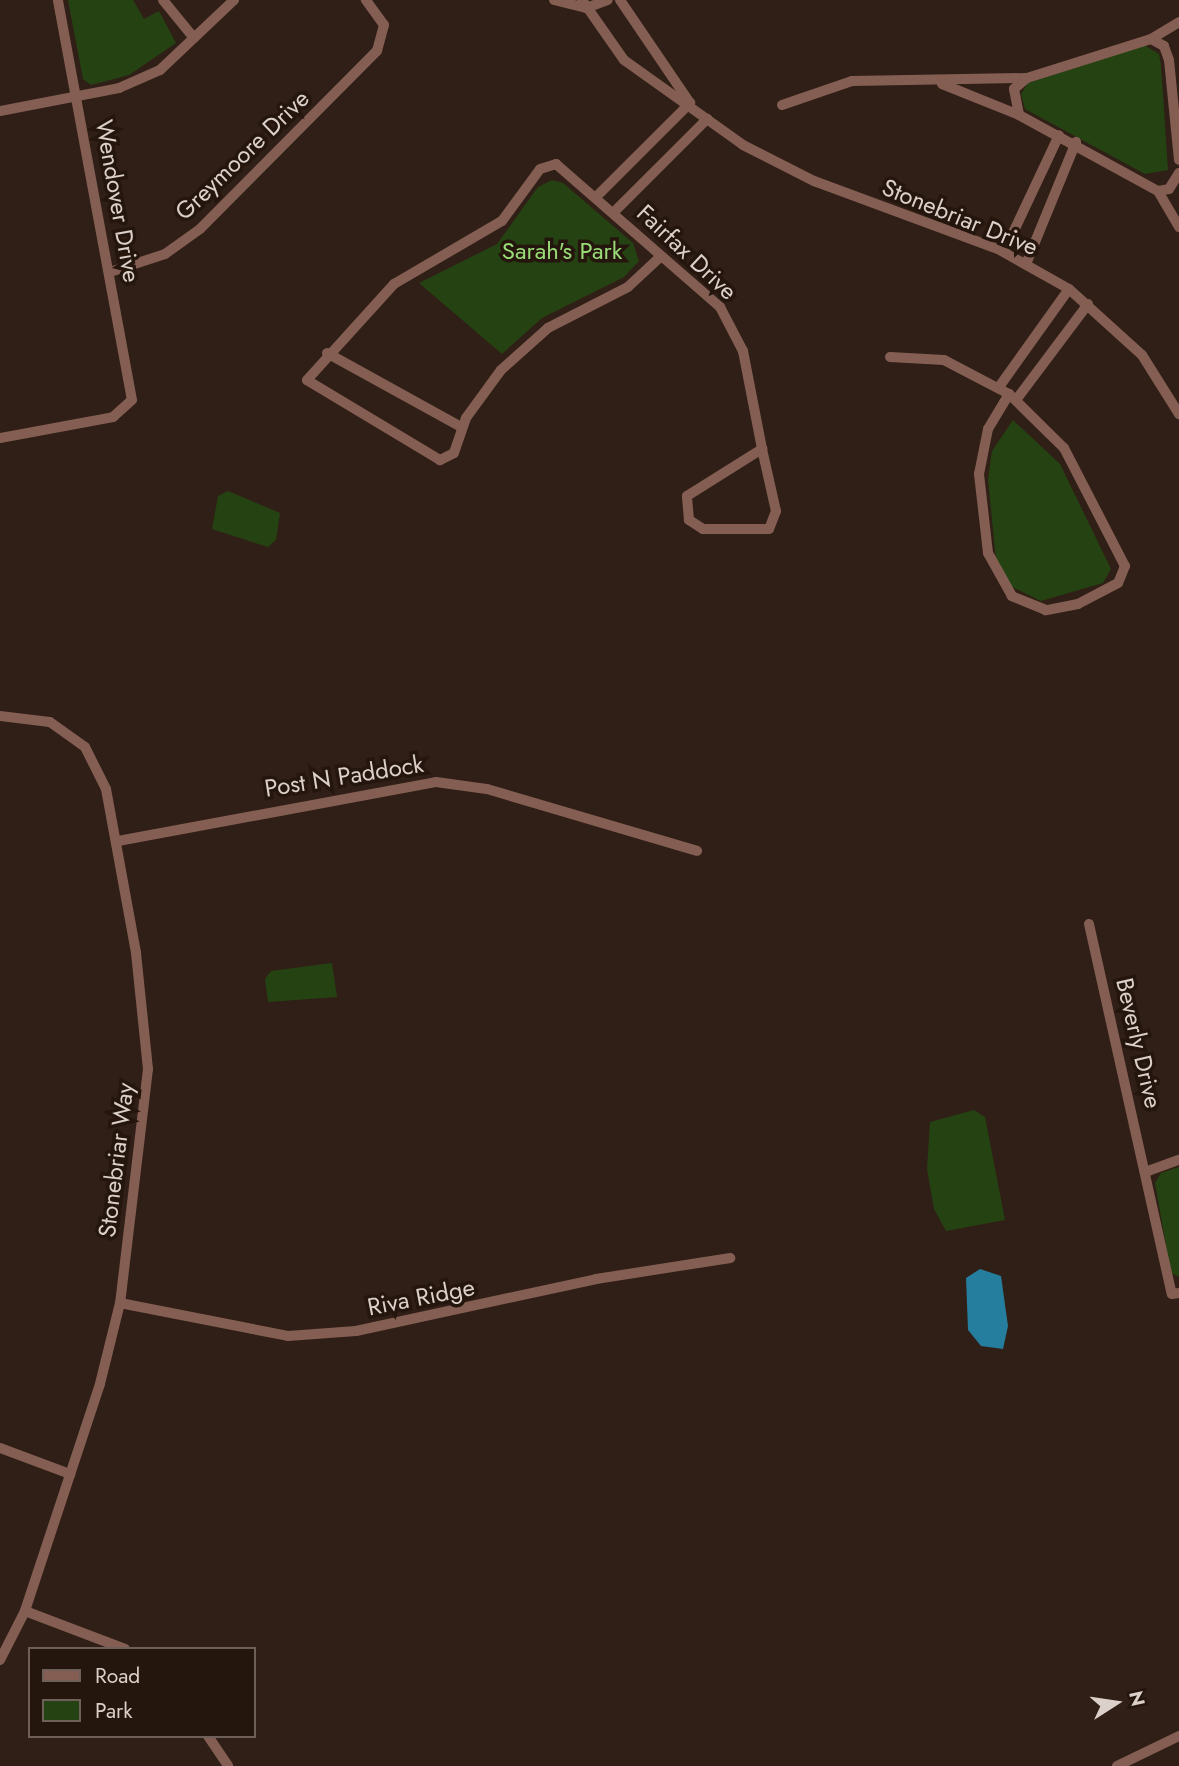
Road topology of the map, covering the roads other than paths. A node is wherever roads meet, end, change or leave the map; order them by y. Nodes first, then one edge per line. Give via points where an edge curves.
1 (58, 0) edge
2 (163, 0) edge
3 (234, 0) edge
4 (366, 0) edge
5 (554, 0) edge
6 (608, 0) edge
7 (620, 0) edge
8 (584, 4) edge
9 (1179, 22) edge
10 (194, 38) junction
11 (1151, 39) junction
12 (1174, 59) edge
13 (1027, 78) junction
14 (936, 82) junction
15 (77, 98) junction
16 (690, 103) junction
17 (782, 105) dead end
18 (0, 111) edge
19 (1019, 115) junction
20 (707, 119) junction
21 (1059, 135) junction
22 (1076, 142) junction
23 (1179, 159) edge
24 (1179, 173) edge
25 (1158, 191) junction
26 (597, 196) junction
27 (614, 212) junction
28 (1179, 227) edge
29 (1003, 252) junction
30 (659, 258) junction
31 (1026, 264) junction
32 (110, 272) junction
33 (1069, 289) junction
34 (1088, 304) junction
35 (327, 353) junction
36 (890, 357) dead end
37 (999, 387) junction
38 (1013, 397) junction
39 (1179, 414) edge
40 (461, 428) junction
41 (0, 438) edge
42 (762, 449) junction
43 (0, 716) edge
44 (118, 841) junction
45 (697, 851) dead end
46 (1089, 924) dead end
47 (1179, 1160) edge
48 (1148, 1171) junction
49 (730, 1258) dead end
50 (1176, 1293) edge
51 (120, 1303) junction
52 (0, 1448) edge
53 (70, 1474) junction
54 (25, 1611) junction
55 (120, 1647) edge
56 (0, 1660) edge
57 (1179, 1736) edge
58 (209, 1738) edge
59 (228, 1766) edge
60 (1117, 1766) edge

1 - 15 street, Wendover Drive
2 - 10 street
3 - 10 street
4 - 32 street, Greymoore Drive via 384,25 384,39 200,229 165,254
5 - 8 street
6 - 8 street
7 - 16 street, Stonebriar Drive
8 - 16 street, Stonebriar Drive via 624,60
9 - 11 street
10 - 15 street via 160,70
11 - 12 street
11 - 13 street
12 - 23 street
13 - 14 street
13 - 19 street via 1014,89
14 - 17 street via 852,81
14 - 19 street
15 - 18 street
15 - 32 street, Wendover Drive
16 - 20 street, Stonebriar Drive
16 - 26 street
19 - 21 street
20 - 27 street
20 - 29 street, Stonebriar Drive via 743,145 814,181
21 - 22 street
21 - 29 street
22 - 25 street
22 - 31 street
24 - 25 street via 1169,189
25 - 28 street
26 - 27 street, Fairfax Drive
26 - 35 street, Fairfax Drive via 571,172 543,166 502,221 394,284
27 - 30 street, Fairfax Drive
29 - 31 street, Stonebriar Drive
30 - 40 street via 628,287 548,328 501,370
30 - 42 street, Fairfax Drive via 710,297 732,328 743,351
31 - 33 street, Stonebriar Drive
32 - 41 street, Wendover Drive via 132,400 127,409
33 - 34 street, Stonebriar Drive
33 - 37 street
34 - 38 street
34 - 39 street, Stonebriar Drive via 1142,355
35 - 40 street
35 - 40 street via 307,380 421,452 440,460 454,453
36 - 37 street via 944,360
37 - 38 street
38 - 38 street via 988,429 979,474 988,553 1012,596 1046,610 1078,604 1118,583 1125,566 1073,461
42 - 42 street, Fairfax Drive via 687,495 689,520 703,529 769,529 776,511
43 - 44 street, Stonebriar Way via 50,722 85,747 106,789
44 - 45 street, Post N Paddock via 436,782 487,789
44 - 51 street, Stonebriar Way via 148,1069
46 - 48 street, Beverly Drive
47 - 48 street
48 - 50 street, Beverly Drive
49 - 51 street, Riva Ridge via 329,1334 266,1333
51 - 53 street, Stonebriar Way
52 - 53 street
53 - 54 street, Stonebriar Way
54 - 55 street
54 - 56 street, Stonebriar Way
57 - 60 street
58 - 59 street

